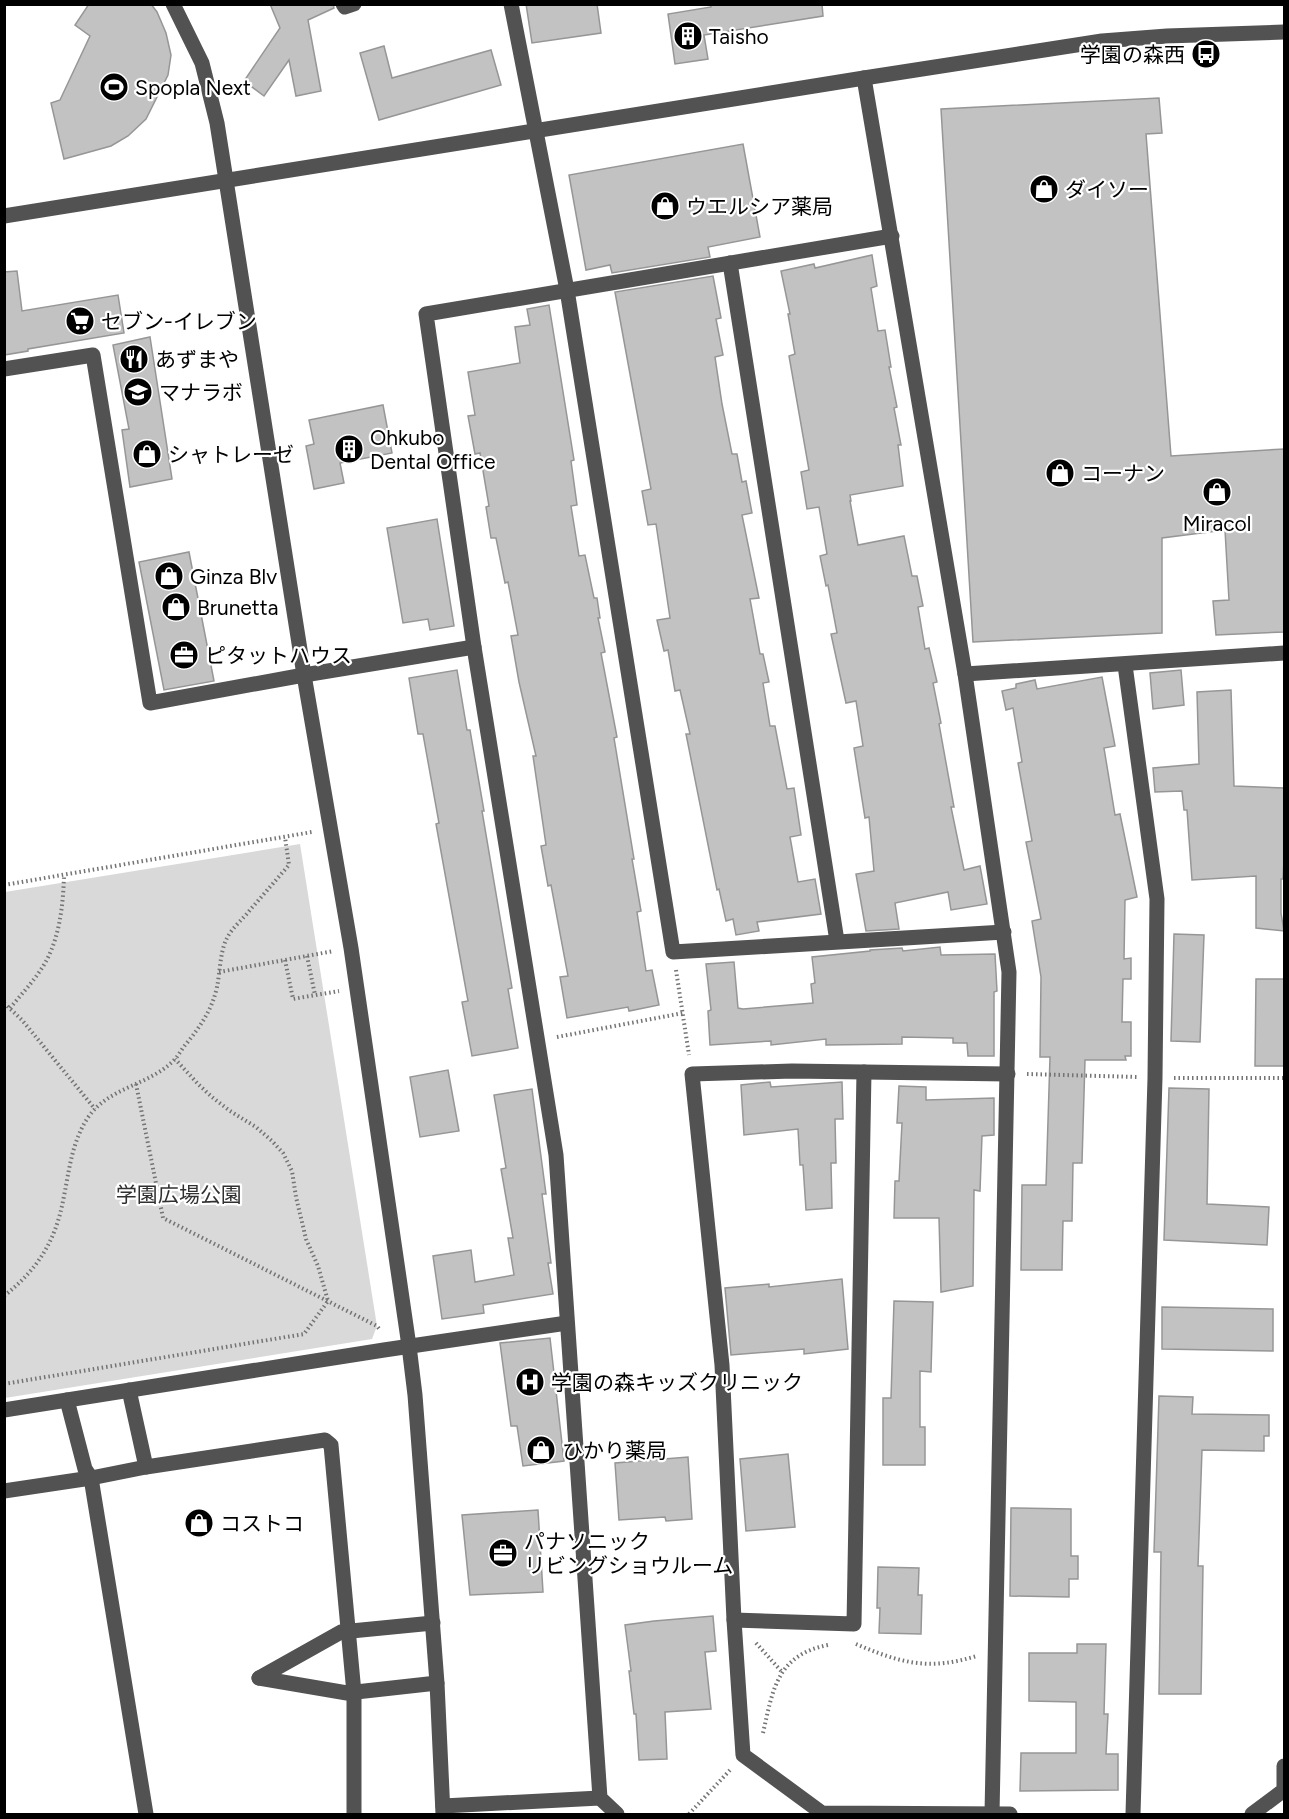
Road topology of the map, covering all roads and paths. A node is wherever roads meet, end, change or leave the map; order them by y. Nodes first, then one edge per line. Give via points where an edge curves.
1 (173, 4) edge
2 (344, 4) edge
3 (354, 4) edge
4 (511, 4) edge
5 (1284, 32) edge
6 (864, 78) junction
7 (535, 130) junction
8 (226, 181) junction
9 (4, 216) edge
10 (892, 236) junction
11 (730, 263) junction
12 (567, 290) junction
13 (4, 369) edge
14 (474, 647) junction
15 (1284, 653) edge
16 (1125, 665) junction
17 (965, 674) junction
18 (304, 675) junction
19 (331, 829) junction
20 (285, 837) junction
21 (64, 876) junction
22 (4, 885) edge
23 (1004, 932) junction
24 (837, 941) junction
25 (351, 948) junction
26 (674, 952) junction
27 (306, 956) junction
28 (285, 960) junction
29 (219, 972) junction
30 (357, 987) junction
31 (315, 995) junction
32 (4, 1003) edge
33 (10, 1008) junction
34 (683, 1013) junction
35 (537, 1041) junction
36 (175, 1059) junction
37 (864, 1072) junction
38 (692, 1074) junction
39 (1008, 1074) junction
40 (136, 1084) junction
41 (95, 1109) junction
42 (4, 1296) edge
43 (328, 1301) junction
44 (567, 1323) junction
45 (382, 1333) dead end
46 (409, 1346) junction
47 (4, 1384) edge
48 (129, 1390) junction
49 (67, 1400) junction
50 (4, 1410) edge
51 (146, 1467) junction
52 (91, 1479) junction
53 (4, 1491) edge
54 (734, 1620) junction
55 (433, 1623) junction
56 (350, 1631) junction
57 (848, 1642) dead end
58 (831, 1644) dead end
59 (996, 1652) junction
60 (437, 1683) junction
61 (354, 1693) junction
62 (743, 1755) junction
63 (1284, 1766) edge
64 (600, 1798) junction
65 (443, 1810) edge
66 (992, 1814) edge
67 (146, 1815) edge
68 (354, 1815) edge
69 (618, 1815) edge
70 (689, 1815) edge
71 (1010, 1815) edge
72 (1133, 1815) edge
73 (1252, 1815) edge

1 - 8 street via 202,63
2 - 3 street
4 - 7 street
5 - 6 street via 1102,41
6 - 7 street
6 - 10 street
7 - 8 street
7 - 12 street
8 - 9 street
8 - 18 street
10 - 11 street
10 - 17 street
11 - 12 street
11 - 24 street
12 - 14 street via 426,314
12 - 26 street
13 - 18 street via 93,354 150,703
14 - 18 street
14 - 35 street
15 - 16 street
16 - 17 street
16 - 72 street via 1157,899
17 - 23 street
18 - 19 street
19 - 20 path
19 - 25 street
20 - 21 path
20 - 29 path via 288,865 227,939
21 - 22 path
21 - 33 path via 60,921 51,951
23 - 24 street
23 - 39 street via 1010,972
24 - 26 street
25 - 27 path
25 - 30 street
26 - 34 path
27 - 28 path
27 - 31 path
28 - 29 path
28 - 31 path via 293,999
29 - 36 path via 210,1010
30 - 31 path
30 - 46 street
32 - 33 path
33 - 41 path
34 - 35 path
34 - 38 path
35 - 44 street via 556,1155
36 - 40 path
36 - 43 path via 205,1091 256,1127 283,1154 292,1171 306,1239
37 - 38 street
37 - 39 street
37 - 54 street via 854,1624
38 - 54 street via 722,1365
39 - 59 street
40 - 41 path via 100,1102
40 - 43 path via 163,1218
41 - 42 path via 76,1138 57,1221 40,1262
43 - 45 path via 377,1326
43 - 47 path via 304,1334
44 - 46 street
44 - 64 street
46 - 48 street
46 - 55 street
48 - 49 street
48 - 51 street
49 - 50 street
49 - 52 street
51 - 52 street
51 - 56 street via 326,1440 331,1445
52 - 53 street
52 - 67 street
54 - 62 street
55 - 56 street
55 - 60 street
56 - 61 street
56 - 61 street via 341,1632 259,1678
57 - 59 path via 921,1664
58 - 62 path via 803,1654 783,1669 774,1688 762,1740
59 - 66 street
60 - 61 street
60 - 65 street
61 - 68 street
62 - 66 street via 822,1813
62 - 70 path
63 - 73 street via 1284,1790
64 - 65 street
64 - 69 street
66 - 71 street

